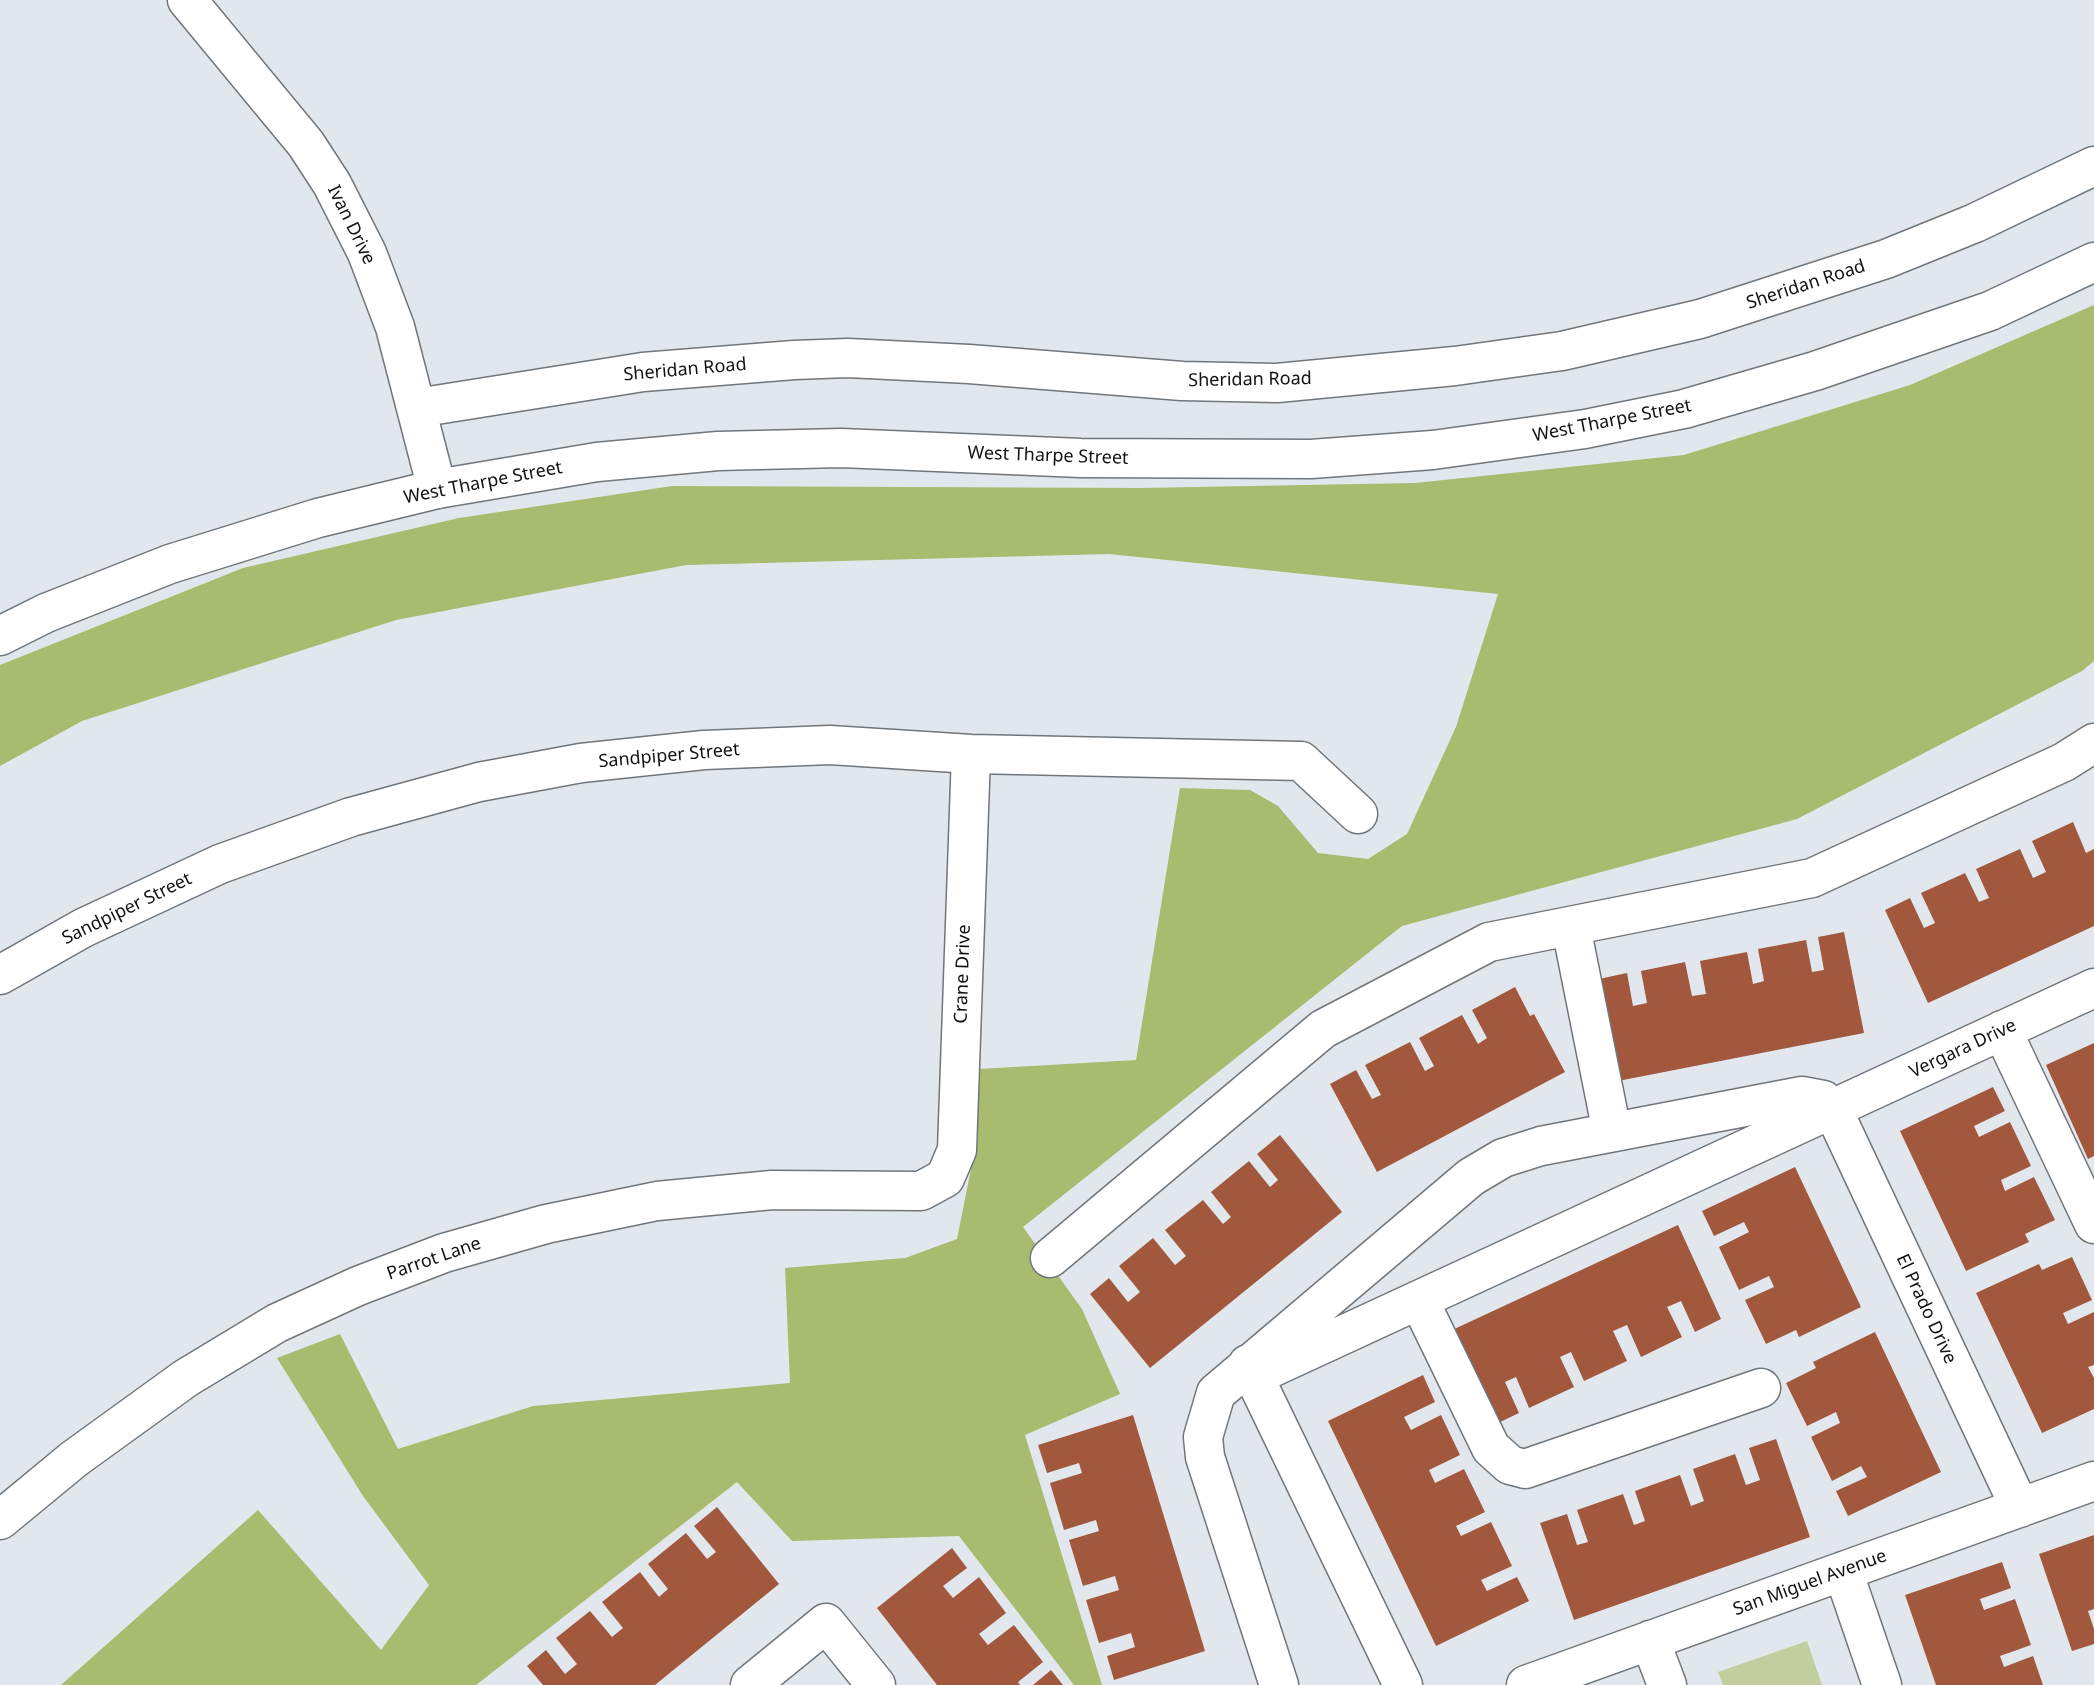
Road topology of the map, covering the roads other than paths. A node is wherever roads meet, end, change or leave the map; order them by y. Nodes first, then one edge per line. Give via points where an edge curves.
1 (206, 7) edge
2 (2094, 166) edge
3 (2094, 262) edge
4 (417, 408) junction
5 (437, 489) junction
6 (0, 636) edge
7 (2094, 743) edge
8 (971, 754) junction
9 (1358, 814) dead end
10 (1571, 927) junction
11 (0, 975) edge
12 (2094, 988) edge
13 (2003, 1030) junction
14 (1833, 1110) junction
15 (1612, 1132) junction
16 (934, 1186) joint
17 (2094, 1224) edge
18 (1050, 1258) dead end
19 (1419, 1300) junction
20 (1251, 1370) junction
21 (1761, 1388) dead end
22 (2094, 1481) edge
23 (2020, 1508) junction
24 (0, 1520) edge
25 (1843, 1571) junction
26 (1650, 1640) junction
27 (750, 1685) edge
28 (876, 1685) edge
29 (1279, 1685) edge
30 (1404, 1685) edge
31 (1526, 1685) edge
32 (1667, 1685) edge
33 (1882, 1685) edge

1 - 4 street, Ivan Drive via 332,184 395,327
2 - 4 street, Sheridan Road via 1886,259 1700,319 1562,351 1277,383 1182,381 848,358 794,360 643,372
3 - 5 street, West Tharpe Street via 1990,311 1815,371 1697,405 1585,429 1433,450 1311,458 1081,458 841,448 718,451 597,462
4 - 5 street, Ivan Drive
5 - 6 street, West Tharpe Street via 318,517 170,564 46,612
7 - 10 street via 2064,762 1812,878
8 - 9 street, Sandpiper Street via 1301,761
8 - 11 street, Sandpiper Street via 830,746 704,750 581,763 479,782 351,817 220,864 82,929
8 - 16 street, Crane Drive via 957,1150 945,1178
10 - 15 street
10 - 18 street via 1489,943 1323,1028
12 - 13 street, Vergara Drive
13 - 14 street, Vergara Drive
13 - 17 street
14 - 15 street via 1823,1100 1801,1096
14 - 19 street, Vergara Drive
14 - 23 street, El Prado Drive
15 - 20 street via 1516,1154 1471,1177
16 - 24 street, Parrot Lane via 899,1192 772,1190 657,1201 545,1224 444,1253 277,1324 186,1378 74,1459
19 - 20 street, Vergara Drive
19 - 21 street via 1491,1448 1510,1465 1525,1469
20 - 29 street via 1216,1393 1203,1437
20 - 30 street
22 - 23 street, San Miguel Avenue
23 - 25 street, San Miguel Avenue
25 - 26 street, San Miguel Avenue
25 - 33 street
26 - 31 street, San Miguel Avenue
26 - 32 street
27 - 28 street via 826,1623

